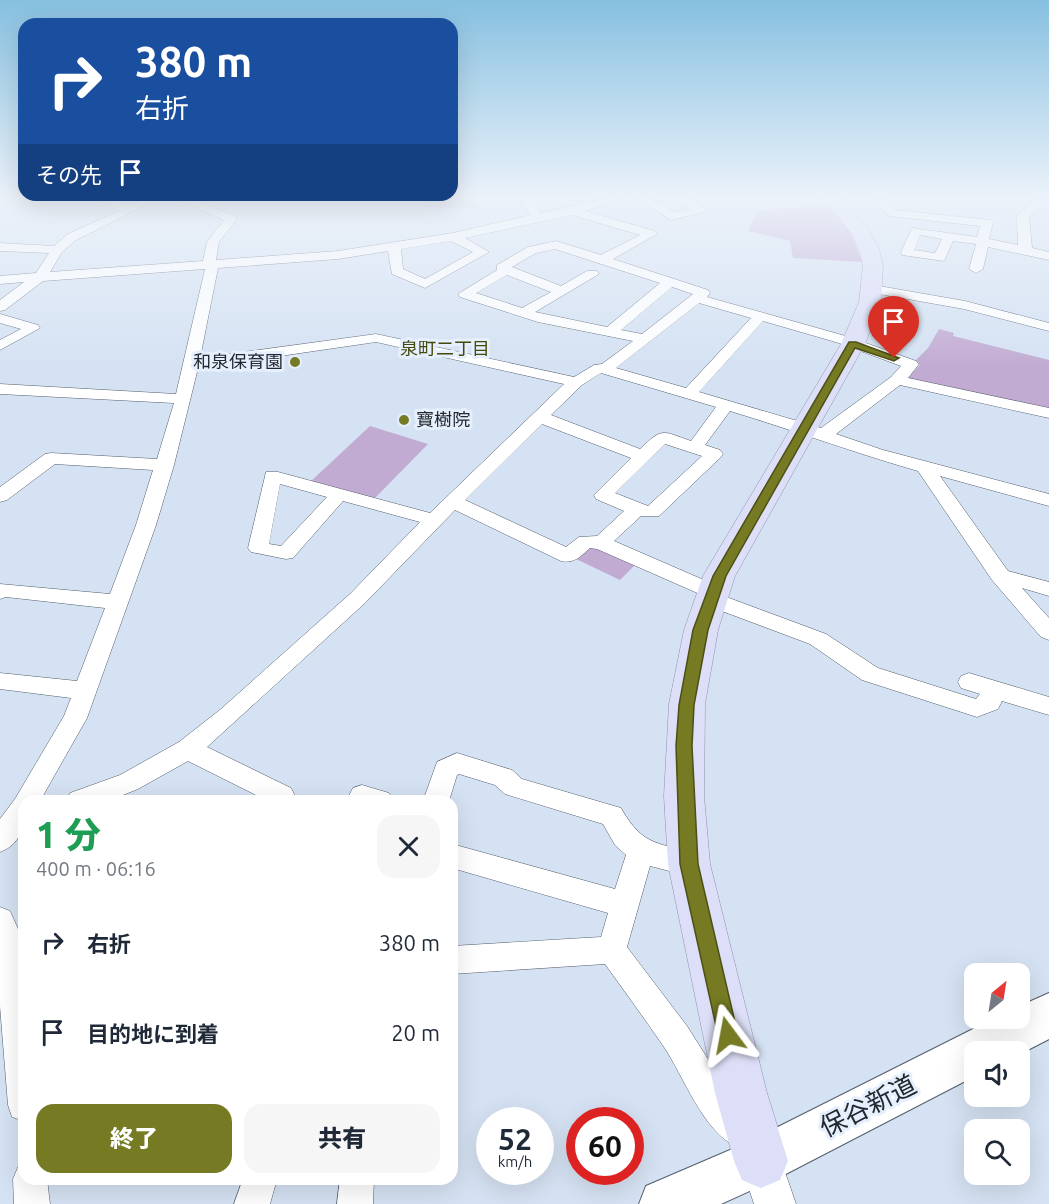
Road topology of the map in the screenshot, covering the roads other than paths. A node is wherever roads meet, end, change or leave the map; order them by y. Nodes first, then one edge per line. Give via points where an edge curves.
1 (55, 253) edge
2 (209, 253) edge
3 (353, 253) edge
4 (395, 253) edge
5 (481, 253) edge
6 (514, 253) edge
7 (543, 253) edge
8 (579, 253) edge
9 (619, 253) edge
10 (869, 253) edge
11 (980, 253) edge
12 (552, 258) dead end
13 (604, 262) junction
14 (210, 265) junction
15 (572, 266) dead end
16 (976, 269) dead end
17 (506, 270) junction
18 (592, 274) junction
19 (41, 276) junction
20 (0, 280) edge
21 (669, 283) junction
22 (873, 289) junction
23 (561, 291) junction
24 (697, 298) junction
25 (0, 307) edge
26 (524, 313) junction
27 (760, 316) junction
28 (0, 318) edge
29 (1049, 327) edge
30 (611, 331) junction
31 (645, 339) junction
32 (853, 344) junction
33 (0, 346) edge
34 (191, 364) junction
35 (606, 368) junction
36 (897, 380) junction
37 (576, 382) junction
38 (0, 389) edge
39 (690, 393) junction
40 (183, 399) junction
41 (727, 404) junction
42 (1049, 413) edge
43 (540, 417) junction
44 (813, 431) junction
45 (694, 448) junction
46 (643, 456) junction
47 (165, 465) junction
48 (925, 467) junction
49 (340, 494) junction
50 (0, 496) edge
51 (1049, 500) edge
52 (453, 502) junction
53 (637, 510) junction
54 (433, 520) junction
55 (601, 543) junction
56 (999, 575) junction
57 (1049, 589) edge
58 (0, 592) edge
59 (712, 596) junction
60 (117, 602) junction
61 (1049, 632) edge
62 (0, 681) edge
63 (969, 681) dead end
64 (993, 689) junction
65 (85, 691) junction
66 (1049, 706) edge
67 (188, 748) junction
68 (31, 795) edge
69 (95, 795) edge
70 (280, 795) edge
71 (438, 795) edge
72 (18, 815) edge
73 (0, 840) edge
74 (641, 848) junction
75 (458, 858) edge
76 (689, 864) junction
77 (625, 905) junction
78 (0, 920) edge
79 (612, 950) junction
80 (458, 960) edge
81 (1049, 1015) edge
82 (18, 1037) edge
83 (997, 1041) edge
84 (964, 1059) edge
85 (768, 1182) edge
86 (30, 1185) edge
87 (258, 1185) edge
88 (357, 1185) edge
89 (32, 1204) edge
90 (252, 1204) edge
91 (355, 1204) edge
92 (664, 1204) edge

1 - 19 street
2 - 14 street
3 - 14 street
4 - 5 street via 397,271 425,284
6 - 17 street via 502,268
7 - 12 street
8 - 13 street
9 - 13 street
10 - 22 main road
11 - 16 street
13 - 18 street
13 - 21 street
14 - 19 street
14 - 34 street
15 - 18 street
17 - 23 street
17 - 26 street via 465,294
18 - 23 street
19 - 20 street
19 - 25 street
21 - 24 street via 703,293
21 - 30 street
22 - 29 street via 965,305
22 - 32 main road via 866,318
23 - 26 street
24 - 27 street
24 - 31 street
26 - 30 street
27 - 32 street
27 - 39 street
28 - 33 street via 33,328
30 - 31 street
31 - 35 street
32 - 36 street via 912,364
32 - 44 main road
34 - 37 street via 376,338
34 - 40 street
35 - 37 street
35 - 39 street
36 - 42 street
36 - 44 street
37 - 43 street
38 - 40 street
39 - 41 street
40 - 47 street
41 - 44 street
41 - 45 street
43 - 46 street
43 - 52 street
44 - 48 street
44 - 59 main road via 719,576
45 - 46 street via 662,437
45 - 53 street via 714,454 652,512
46 - 53 street via 603,495
47 - 50 street via 51,458
47 - 60 street
48 - 51 street
48 - 56 street
49 - 49 street via 272,476 258,548 286,553
49 - 54 street
52 - 54 street
52 - 55 street via 568,556 586,541
53 - 55 street
54 - 67 street via 358,598
55 - 59 street
56 - 57 street
56 - 61 street
58 - 60 street
59 - 64 street via 818,639 870,674 900,685 977,708 990,703
59 - 76 main road via 692,666 687,705 684,796
60 - 65 street
62 - 65 street
63 - 64 street
64 - 66 street
65 - 68 street via 75,718
67 - 69 street via 129,782
67 - 70 street
71 - 74 street via 446,769 457,763 503,777 514,787 612,816 625,838
72 - 73 street
74 - 76 street
74 - 77 street
75 - 77 street
76 - 85 main road via 741,1093
77 - 79 street
78 - 82 street
79 - 80 street
79 - 85 street via 676,1037
81 - 83 main road, 保谷新道
84 - 85 main road, 保谷新道
85 - 92 main road, 保谷新道
86 - 89 street
87 - 90 street
88 - 91 street

